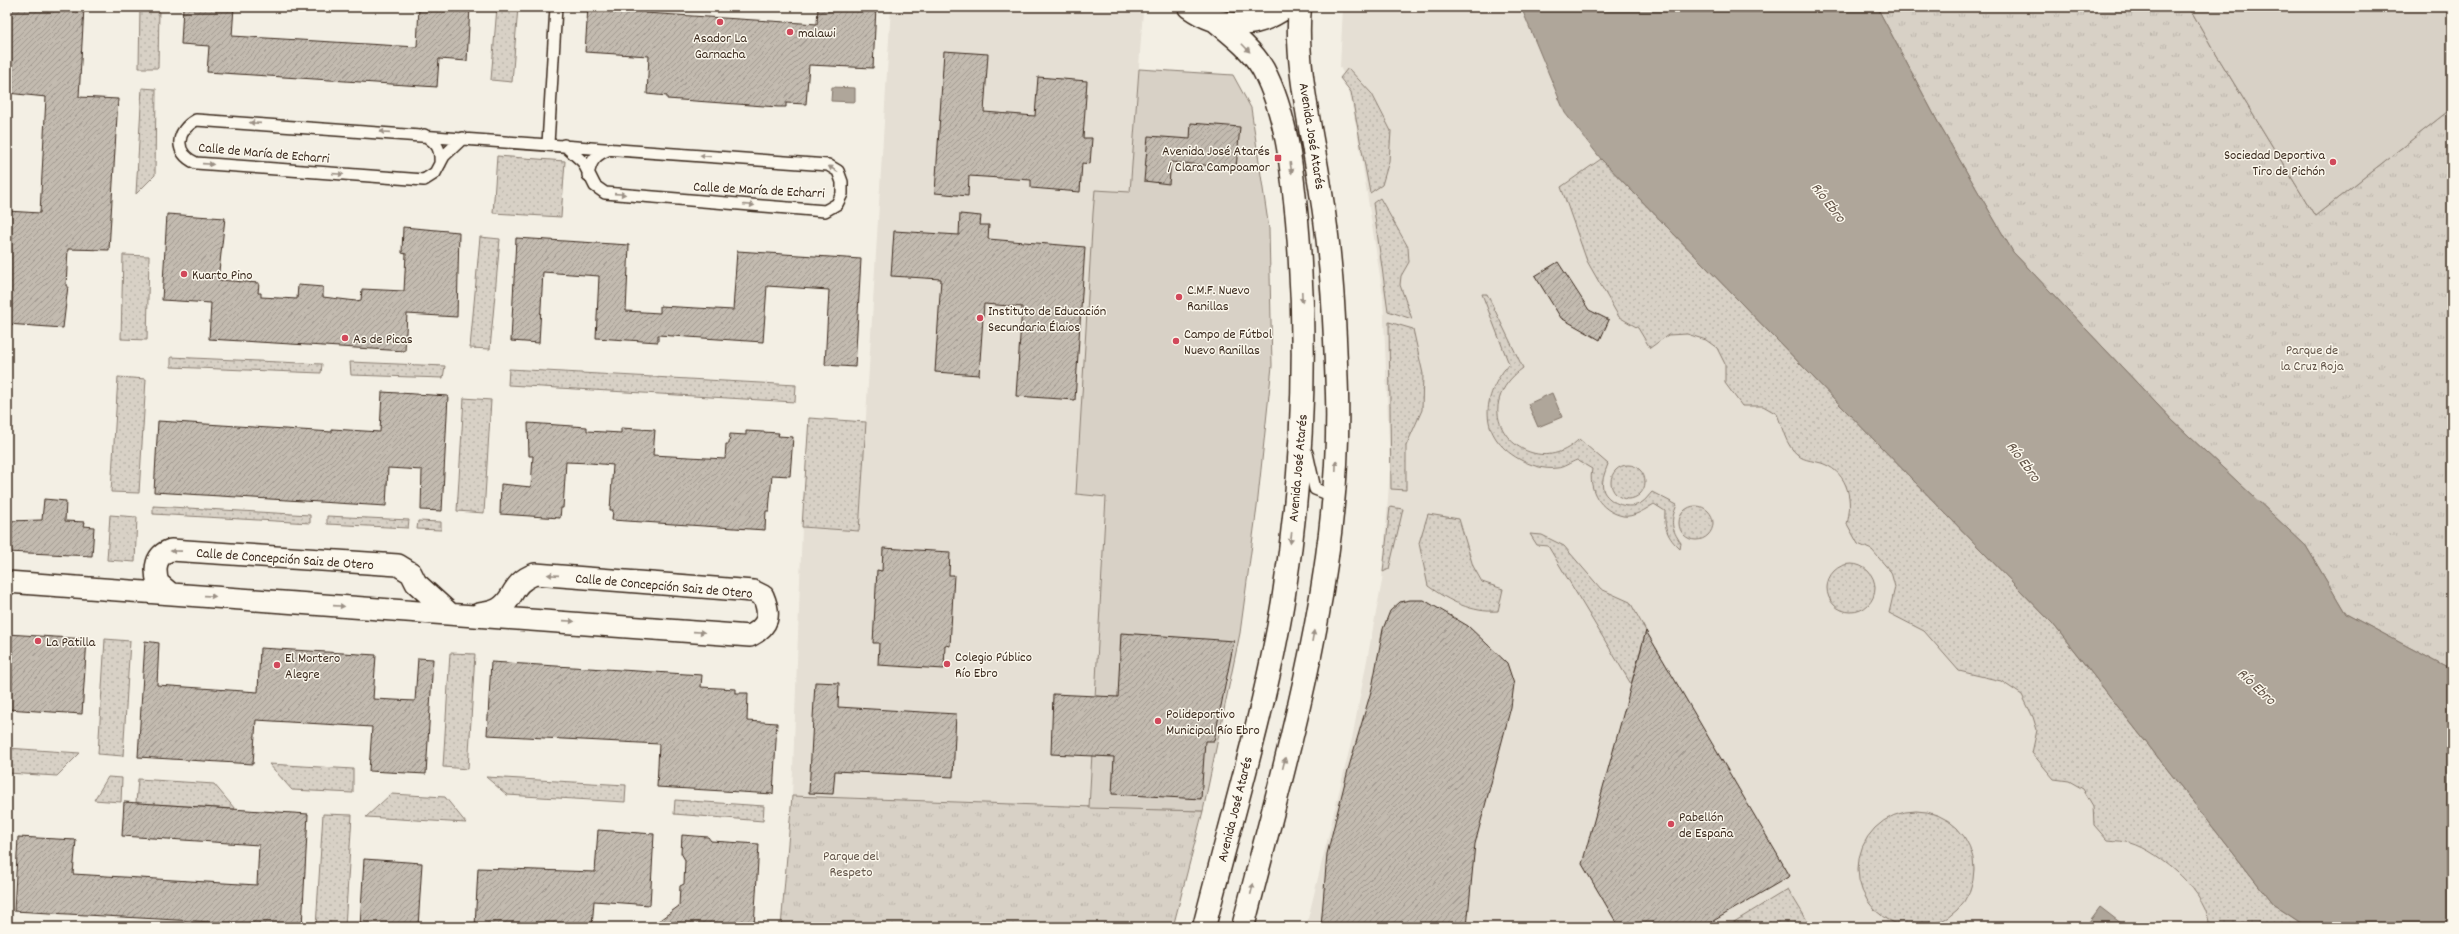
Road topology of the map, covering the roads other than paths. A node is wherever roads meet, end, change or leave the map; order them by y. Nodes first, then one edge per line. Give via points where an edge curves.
1 (556, 7) edge
2 (1189, 7) edge
3 (1286, 7) edge
4 (1300, 7) edge
5 (1217, 22) junction
6 (424, 135) junction
7 (463, 138) junction
8 (548, 144) junction
9 (564, 145) junction
10 (610, 149) junction
11 (440, 164) junction
12 (588, 176) junction
13 (1302, 425) junction
14 (1333, 496) junction
15 (156, 567) junction
16 (7, 582) edge
17 (416, 583) junction
18 (516, 587) junction
19 (130, 590) junction
20 (171, 594) junction
21 (399, 610) junction
22 (448, 612) junction
23 (480, 614) junction
24 (531, 618) junction
25 (1204, 927) edge
26 (1243, 927) edge

1 - 8 lane
2 - 5 main road
3 - 5 main road via 1265,20 1254,23 1241,25
14 -> 4 main road, Avenida José Atarés via 1337,397 1334,306 1322,195 1300,48
5 -> 13 main road, Avenida José Atarés via 1247,48 1263,70 1274,95 1289,156 1300,263
6 - 7 lane, Calle de María de Echarri
6 - 11 lane via 436,143 441,152
6 -> 11 lane, Calle de María de Echarri via 196,120 185,126 180,135 180,148 186,158 196,163 424,180 436,173
7 - 8 lane, Calle de María de Echarri
7 - 11 lane, Calle de María de Echarri via 444,156
8 - 9 lane, Calle de María de Echarri
9 - 10 lane, Calle de María de Echarri
9 - 12 lane, Calle de María de Echarri via 583,162
10 - 12 lane via 598,154 590,162
12 -> 10 lane, Calle de María de Echarri via 595,186 605,193 825,210 837,204 842,194 842,182 838,171 828,165
13 - 14 lane via 1312,484 1321,492
13 -> 25 main road, Avenida José Atarés via 1296,500 1283,602 1254,732
26 -> 14 main road, Avenida José Atarés via 1289,745 1311,645 1325,566
17 -> 15 street, Calle de Concepción Saiz de Otero via 411,573 398,565 171,550 158,557
15 - 19 street, Calle de Concepción Saiz de Otero via 144,582
15 - 20 street via 158,583
16 - 19 street, Calle de Concepción Saiz de Otero
17 - 21 street via 410,605
17 - 22 street, Calle de Concepción Saiz de Otero
18 - 23 street, Calle de Concepción Saiz de Otero via 505,604 497,610
18 - 24 street via 514,601 520,611
24 -> 18 street, Calle de Concepción Saiz de Otero via 750,636 762,630 767,619 768,607 763,596 753,591 535,574 523,579
19 - 20 street, Calle de Concepción Saiz de Otero
20 -> 21 street, Calle de Concepción Saiz de Otero
21 - 22 street, Calle de Concepción Saiz de Otero
22 - 23 street, Calle de Concepción Saiz de Otero
23 - 24 street, Calle de Concepción Saiz de Otero

